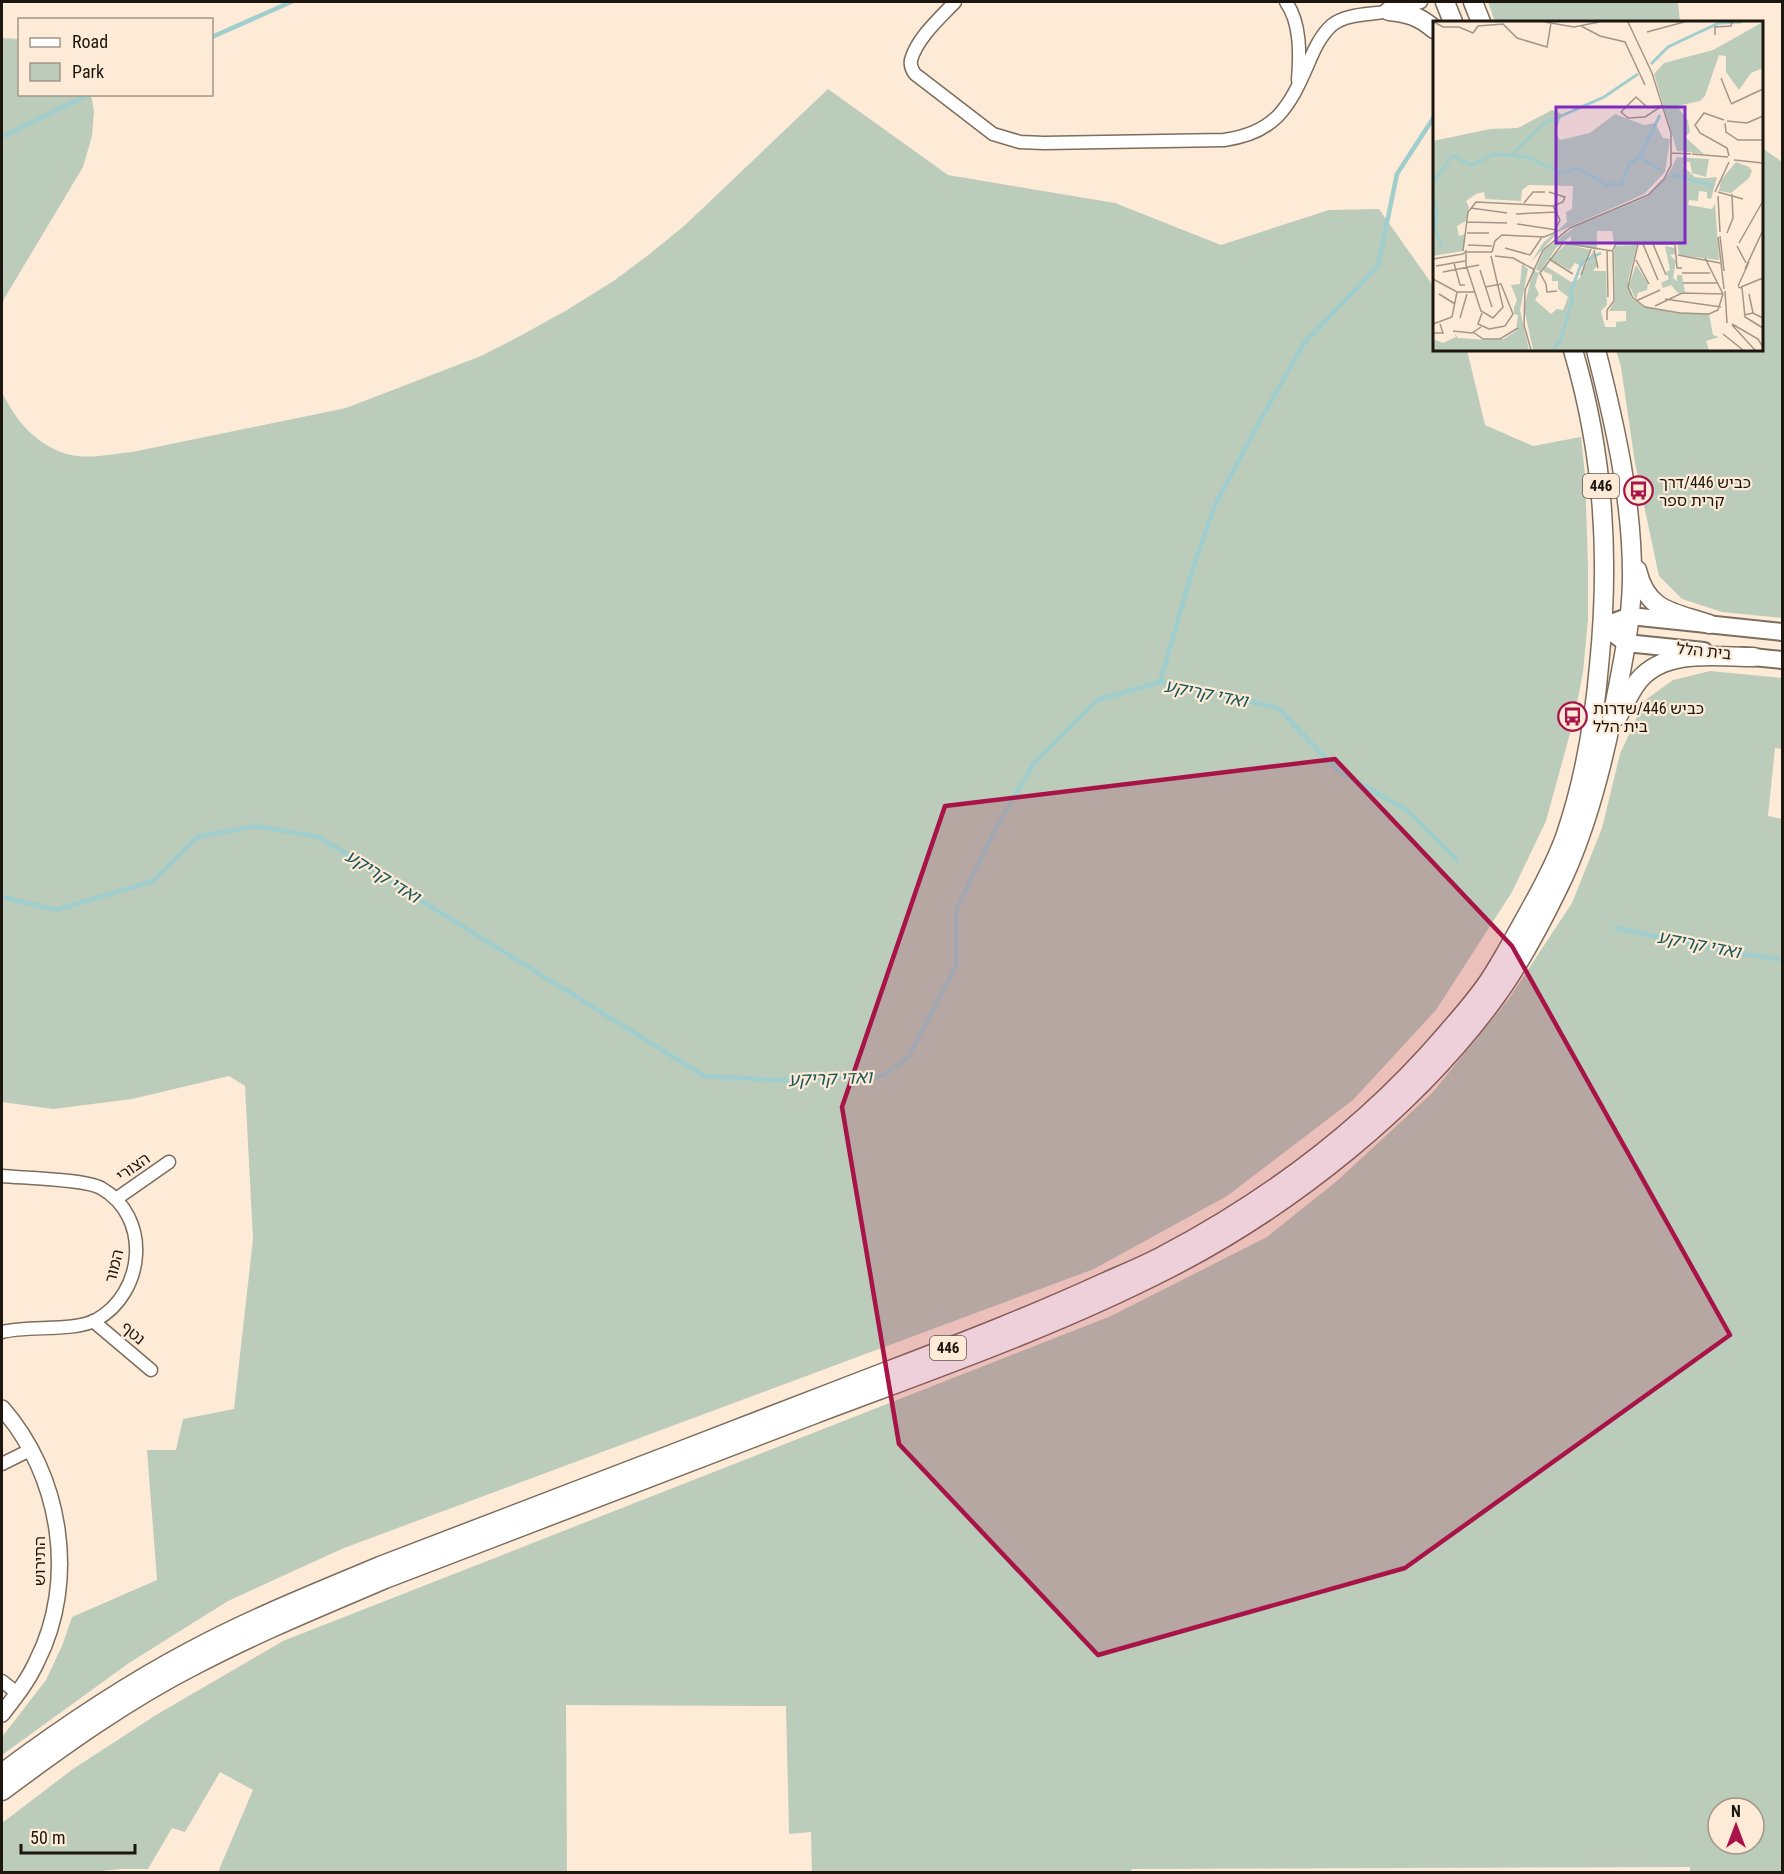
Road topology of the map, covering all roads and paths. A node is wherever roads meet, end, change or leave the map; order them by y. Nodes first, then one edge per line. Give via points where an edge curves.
1 (955, 2) edge
2 (1286, 2) edge
3 (1421, 2) edge
4 (1445, 2) edge
5 (1473, 2) edge
6 (1389, 11) junction
7 (1453, 21) edge
8 (1481, 21) edge
9 (1433, 28) edge
10 (1297, 90) junction
11 (1573, 351) edge
12 (1596, 351) edge
13 (1631, 550) junction
14 (1630, 616) junction
15 (1709, 624) junction
16 (1603, 626) junction
17 (1782, 632) edge
18 (1626, 643) junction
19 (1754, 657) junction
20 (1782, 660) edge
21 (1608, 737) junction
22 (169, 1162) dead end
23 (2, 1176) edge
24 (116, 1199) junction
25 (93, 1322) junction
26 (2, 1332) edge
27 (151, 1370) dead end
28 (2, 1408) edge
29 (30, 1450) junction
30 (2, 1464) edge
31 (2, 1681) edge
32 (18, 1694) junction
33 (2, 1714) edge
34 (2, 1773) edge
35 (2, 1791) edge

1 - 10 street via 918,46 911,67 974,121 1006,139 1044,143 1239,138 1268,124
2 - 10 street via 1298,36
3 - 6 street
4 - 7 main road
5 - 8 main road
6 - 9 main road via 1421,18
6 - 10 street via 1333,25 1316,46
11 - 16 main road, 446 via 1601,485
12 - 13 main road, 446 via 1615,429
13 - 14 main road, 446
13 - 15 main road via 1648,598 1659,607
14 - 15 main road, בית הלל
14 - 16 main road
14 - 18 main road, 446
15 - 17 main road, בית הלל
16 - 18 main road
16 - 34 main road, 446 via 1581,779 1565,838 1533,906 1485,987 1418,1066 1306,1166 1162,1256 1027,1317 380,1566 240,1627 142,1678
18 - 19 main road, בית הלל
18 - 21 main road, 446
19 - 20 main road, בית הלל
19 - 21 main road via 1688,657 1652,668 1629,695
21 - 35 main road, 446 via 1596,789 1564,876 1497,995 1429,1076 1393,1111 1314,1178 1274,1205 1169,1269 1032,1330 385,1579 256,1635 150,1690
22 - 24 street, הצורי
23 - 24 street via 77,1182 99,1187
24 - 25 street, המור via 128,1215 136,1238 136,1257 132,1278 122,1297
25 - 26 street
25 - 27 street, נטף
28 - 29 street, התירוש
29 - 30 street
29 - 32 street, התירוש via 50,1494 57,1522 59,1579 55,1610 38,1660
31 - 32 street
32 - 33 street, התירוש

